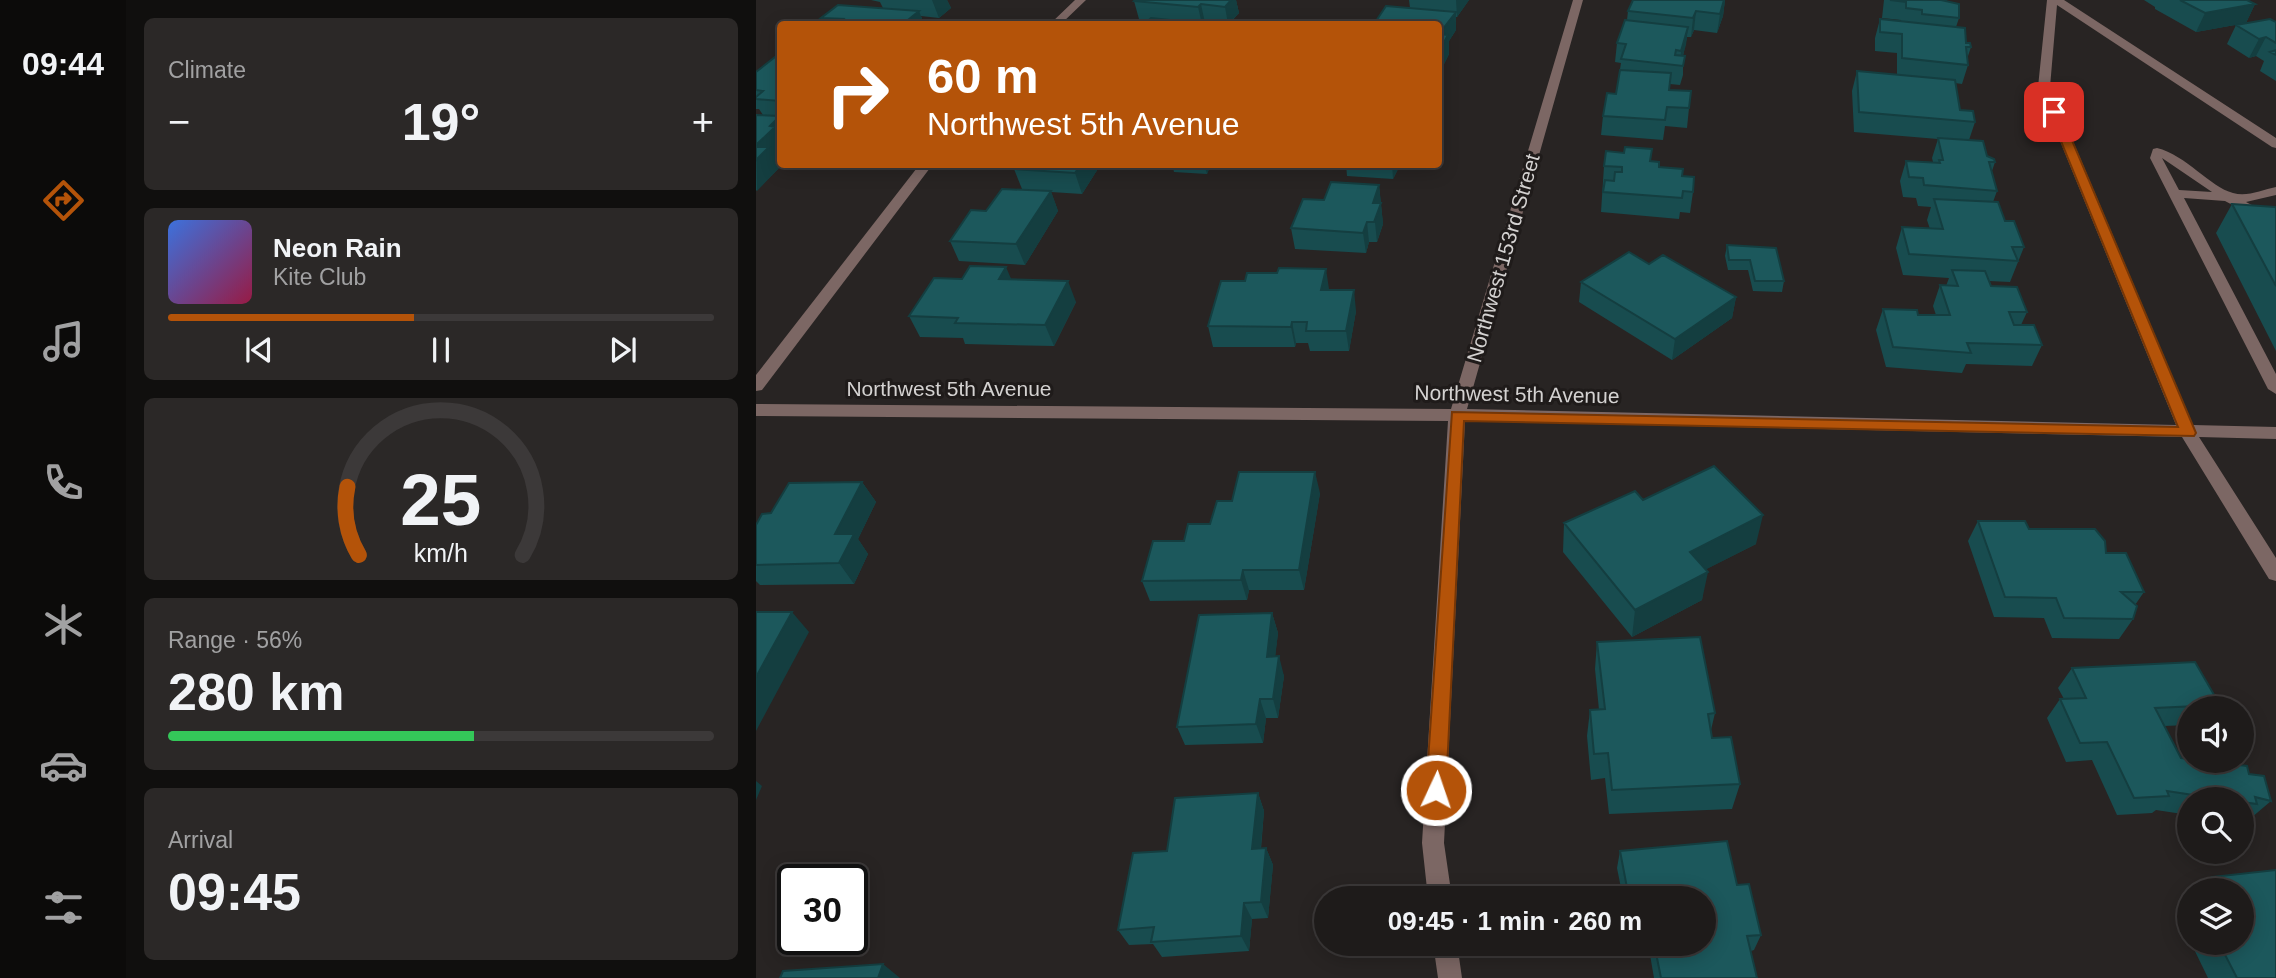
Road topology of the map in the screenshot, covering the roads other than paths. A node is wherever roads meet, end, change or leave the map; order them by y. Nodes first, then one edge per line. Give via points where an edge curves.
1 (1081, 0) edge
2 (1578, 0) edge
3 (2054, 0) edge
4 (1058, 21) edge
5 (2276, 144) edge
6 (924, 168) edge
7 (2276, 191) edge
8 (2175, 194) junction
9 (2228, 197) junction
10 (2276, 224) edge
11 (756, 386) edge
12 (2276, 389) edge
13 (756, 410) edge
14 (1457, 415) junction
15 (2188, 433) junction
16 (2276, 433) edge
17 (2276, 574) edge
18 (1438, 886) edge
19 (1447, 956) edge
20 (1450, 978) edge

1 - 4 street
2 - 14 street, Northwest 153rd Street
3 - 5 street
3 - 15 street via 2044,88
6 - 11 street
7 - 9 street via 2249,198
8 - 9 street
8 - 9 street via 2157,152
8 - 12 street
9 - 10 street
13 - 14 street, Northwest 5th Avenue
14 - 15 street, Northwest 5th Avenue
14 - 18 street, Northwest 153rd Street via 1433,843
15 - 16 street, Northwest 5th Avenue
15 - 17 street
19 - 20 street

